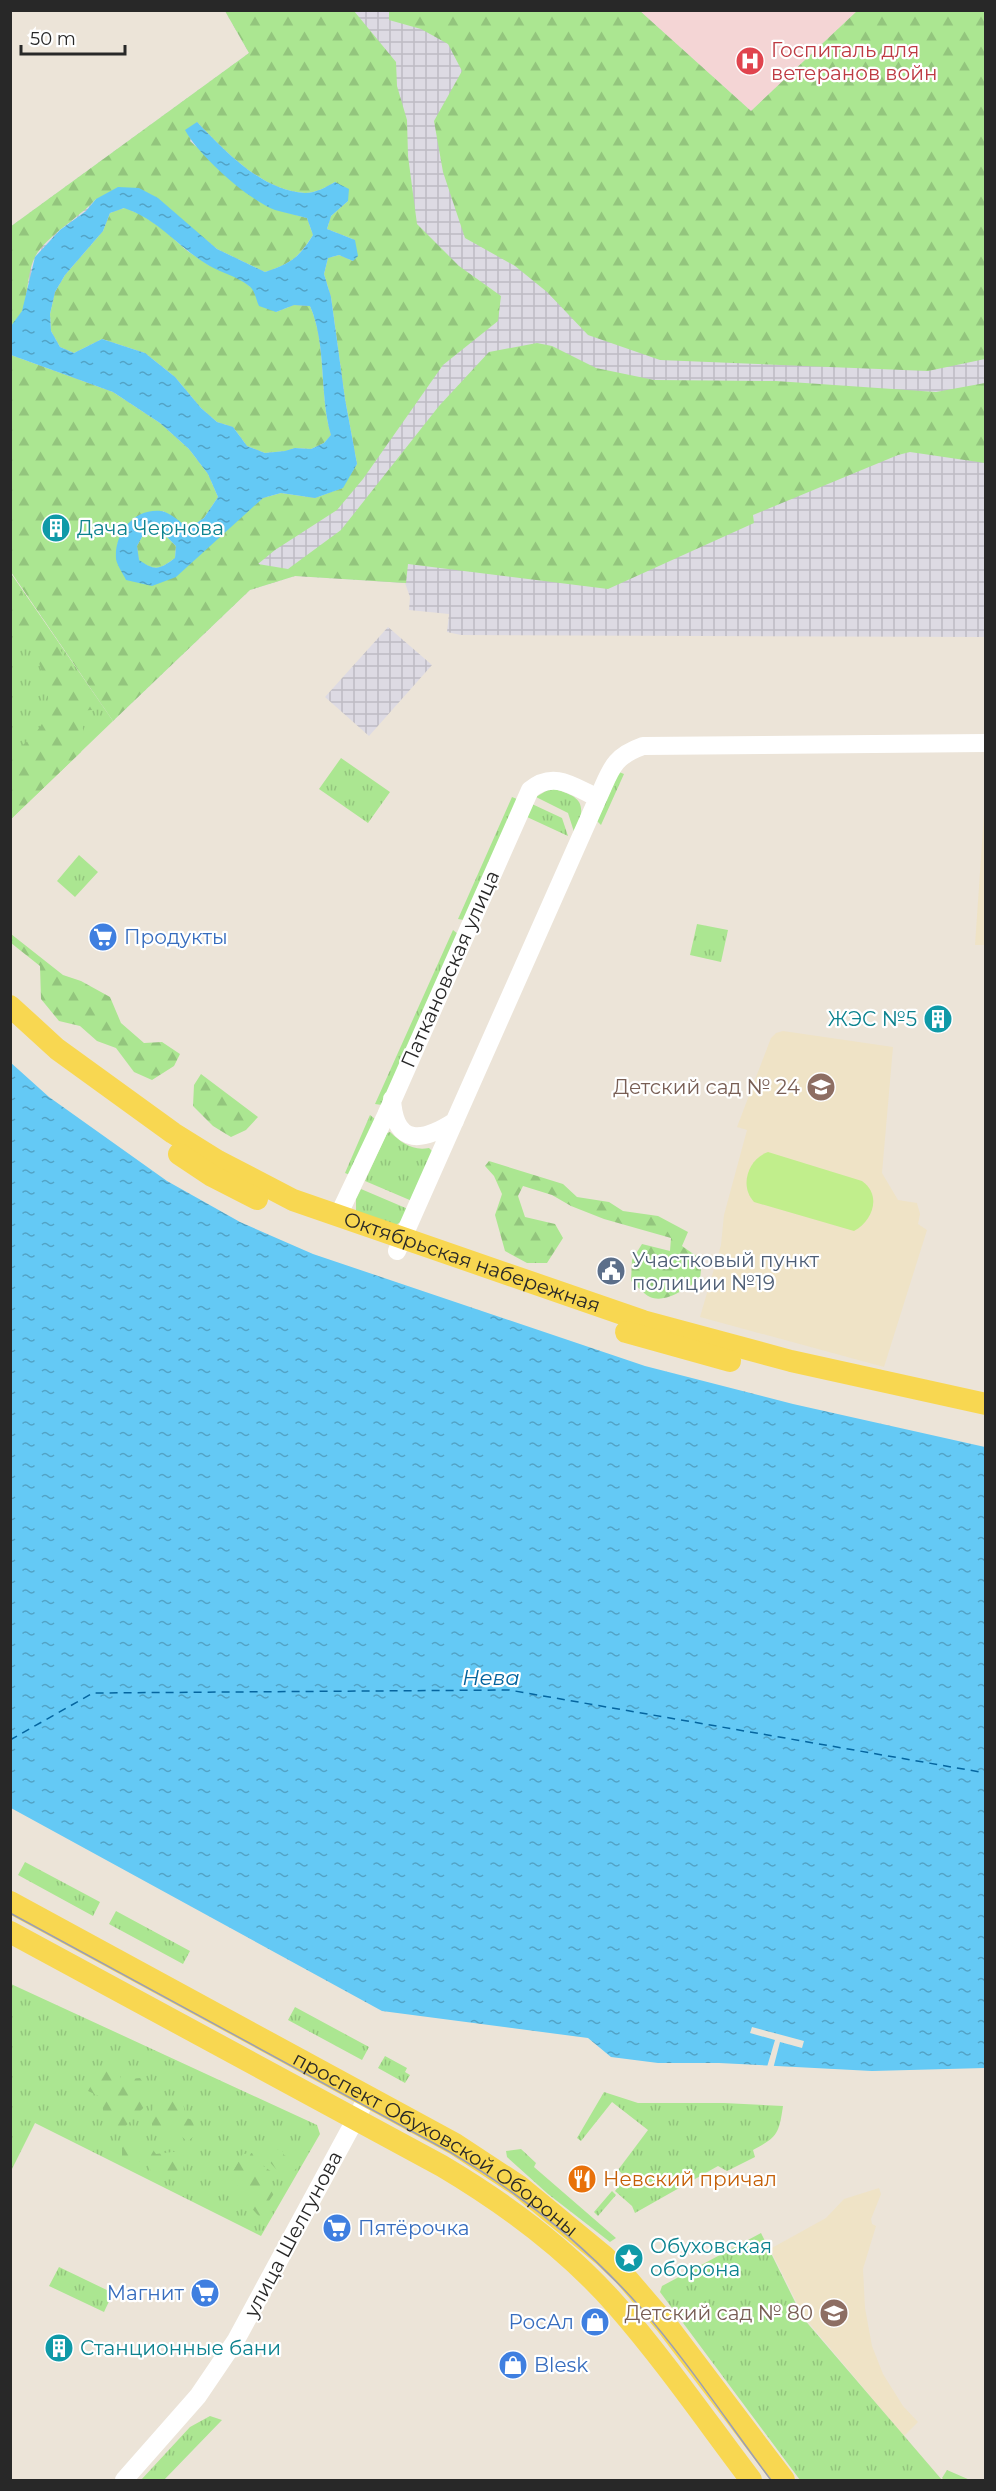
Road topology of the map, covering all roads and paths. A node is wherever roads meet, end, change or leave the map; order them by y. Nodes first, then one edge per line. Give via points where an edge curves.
1 (986, 743) edge
2 (598, 798) junction
3 (10, 1006) edge
4 (10, 1027) edge
5 (392, 1099) junction
6 (455, 1121) junction
7 (338, 1216) junction
8 (400, 1244) junction
9 (986, 1404) edge
10 (986, 1420) edge
11 (19, 1906) edge
12 (12, 1936) edge
13 (368, 2096) junction
14 (355, 2119) junction
15 (124, 2481) edge
16 (751, 2481) edge
17 (784, 2481) edge

1 - 2 street via 643,747 621,756
2 - 5 street, Паткановская улица via 549,779 530,790
2 - 6 street
3 - 7 main road, Октябрьская набережная via 86,1071 190,1144 292,1200
4 - 8 main road, Октябрьская набережная via 74,1081 212,1176 293,1215
5 - 6 street via 399,1126 414,1137 438,1132
5 - 7 street, Паткановская улица
6 - 8 street
7 - 8 main road, Октябрьская набережная
8 - 9 main road, Октябрьская набережная via 662,1326 791,1361
8 - 10 main road, Октябрьская набережная via 561,1310 671,1345
11 - 12 street
11 - 13 main road, проспект Обуховской Обороны
12 - 14 main road, проспект Обуховской Обороны
13 - 14 street, улица Шелгунова
13 - 17 main road, проспект Обуховской Обороны via 486,2163 604,2256 666,2324
14 - 15 street, улица Шелгунова via 218,2369
14 - 16 main road, проспект Обуховской Обороны via 472,2184 582,2270 626,2315

